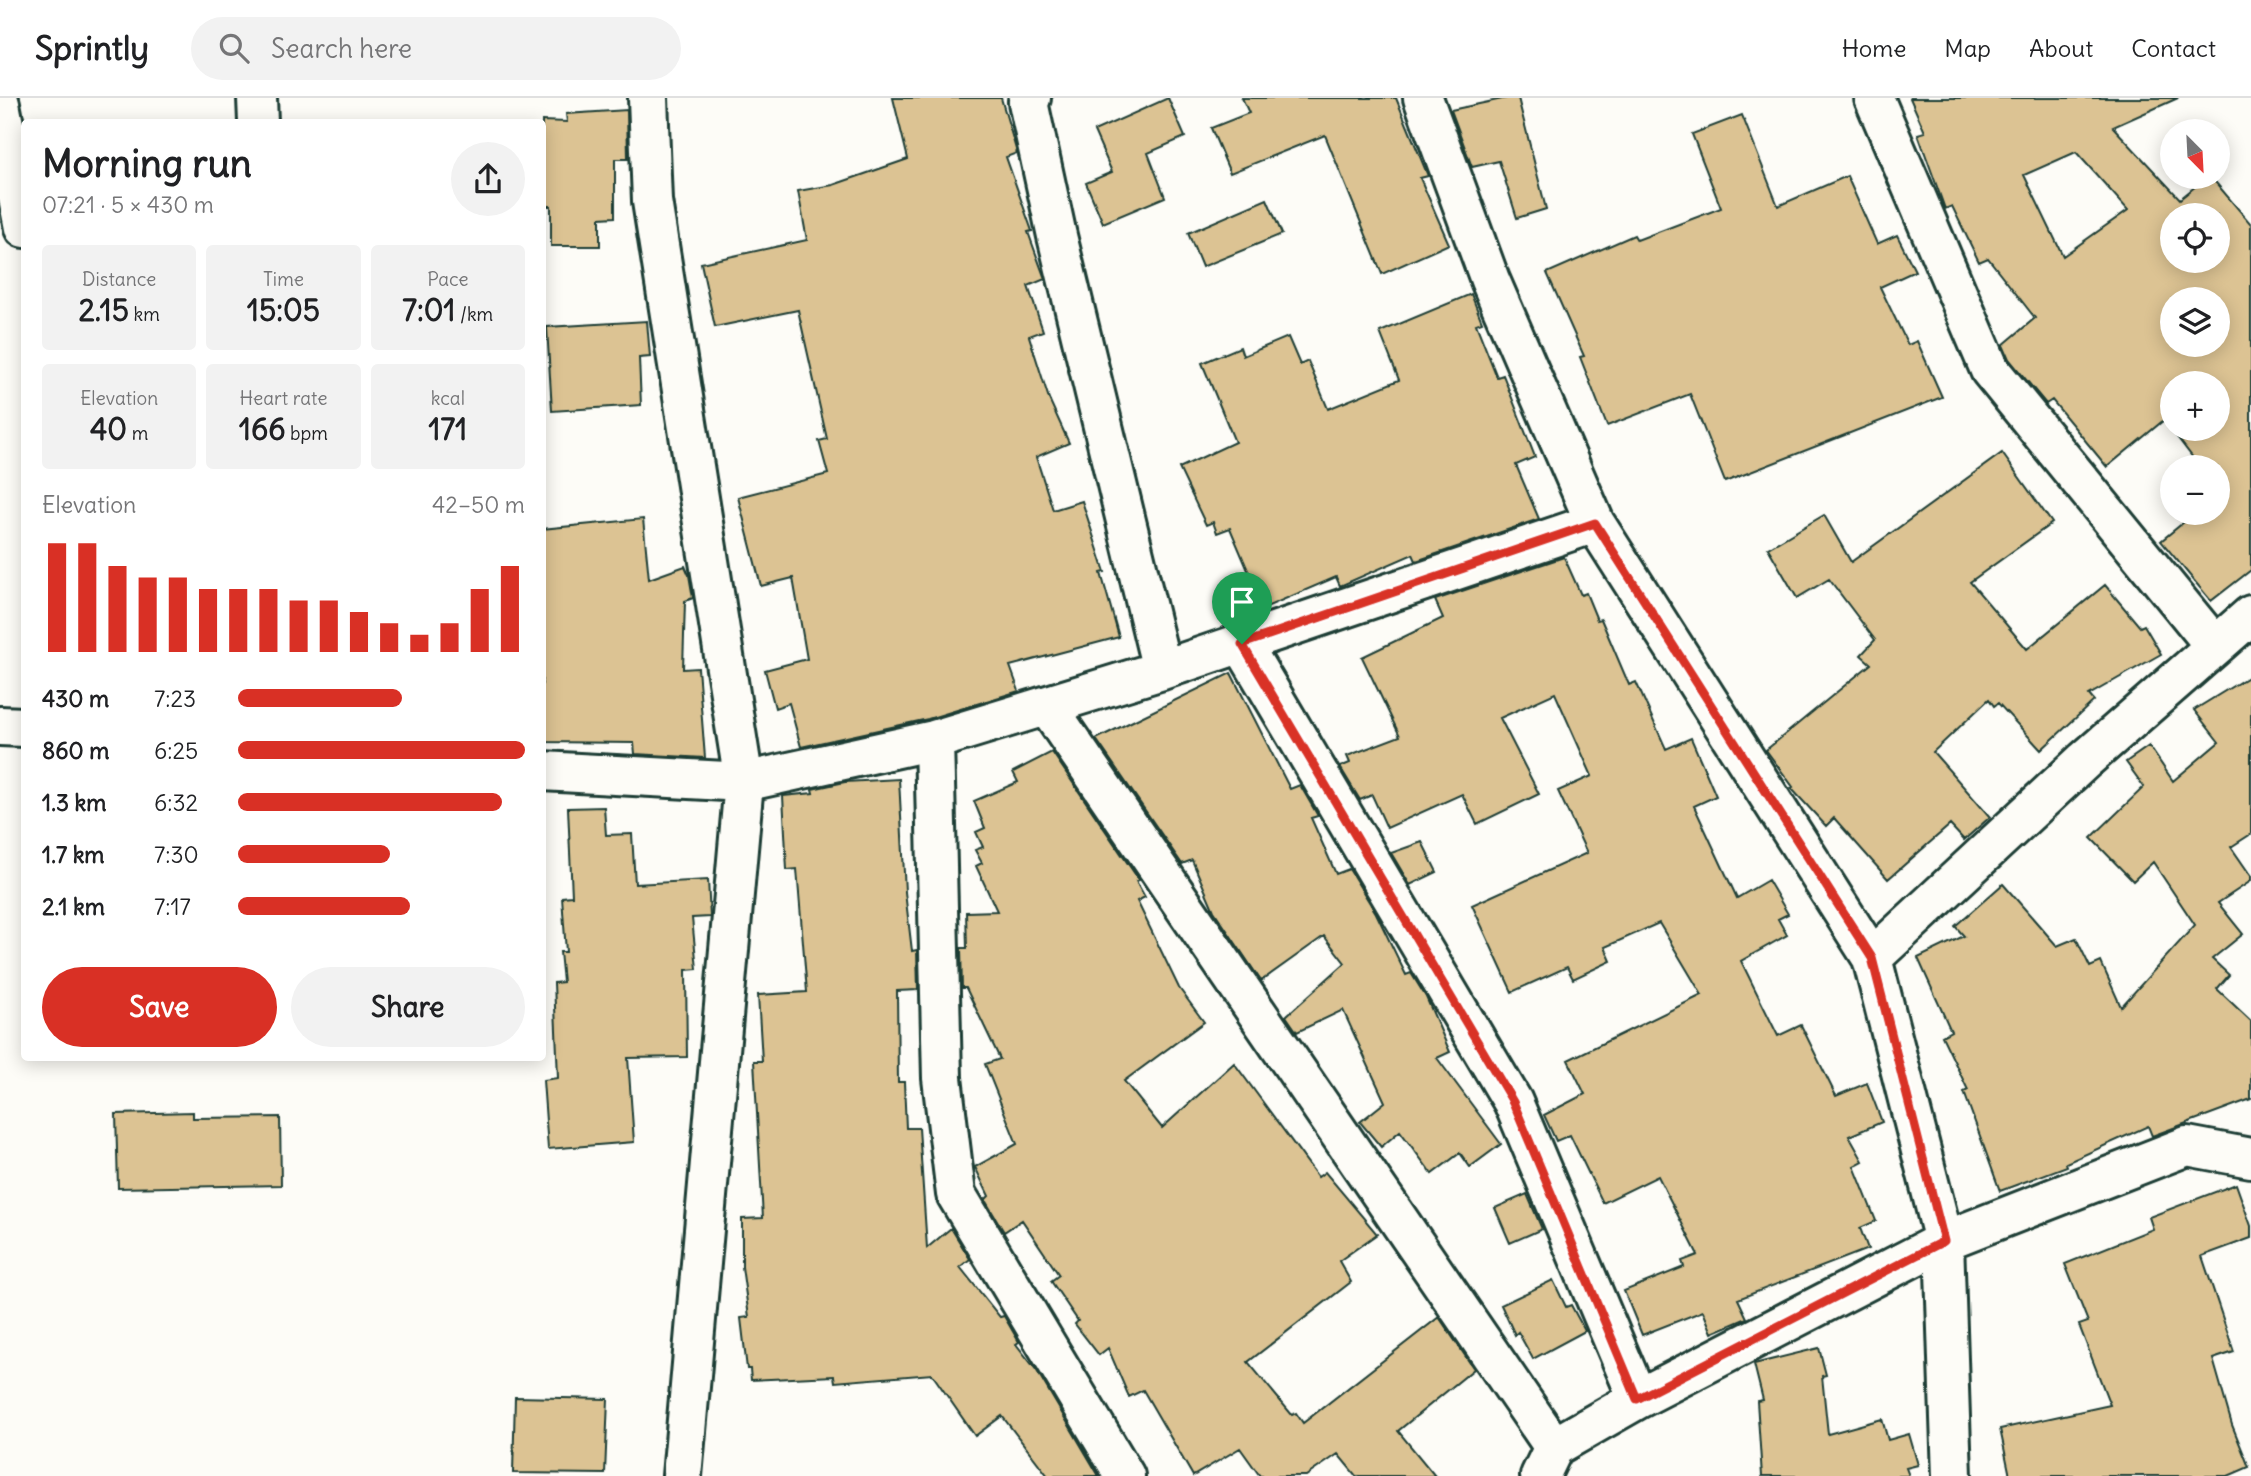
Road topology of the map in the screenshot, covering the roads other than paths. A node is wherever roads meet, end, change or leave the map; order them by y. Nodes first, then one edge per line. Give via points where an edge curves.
1 (257, 98) edge
2 (648, 98) edge
3 (1031, 98) edge
4 (1423, 98) edge
5 (1874, 98) edge
6 (6, 102) edge
7 (258, 119) edge
8 (21, 207) edge
9 (1595, 523) junction
10 (2251, 615) edge
11 (1242, 644) junction
12 (2214, 645) junction
13 (1162, 670) junction
14 (1047, 706) junction
15 (0, 726) edge
16 (21, 727) edge
17 (934, 740) junction
18 (546, 771) edge
19 (744, 782) junction
20 (1872, 958) junction
21 (2251, 1158) edge
22 (1944, 1241) junction
23 (1637, 1399) junction
24 (1547, 1461) edge
25 (682, 1476) edge
26 (1125, 1476) edge
27 (1952, 1476) edge

1 - 7 street
2 - 19 street via 652,201
3 - 13 street via 1028,102 1057,236
4 - 9 street via 1490,280
5 - 12 street via 1990,370
6 - 8 street
9 - 11 street
9 - 20 street
10 - 12 street
11 - 13 street
11 - 23 street via 1513,1102
12 - 20 street
13 - 14 street
14 - 17 street
14 - 24 street
15 - 16 street
17 - 19 street
17 - 26 street via 942,1078 956,1194
18 - 19 street
19 - 25 street
20 - 22 street
21 - 22 street via 2187,1146
22 - 23 street
22 - 27 street
23 - 24 street

